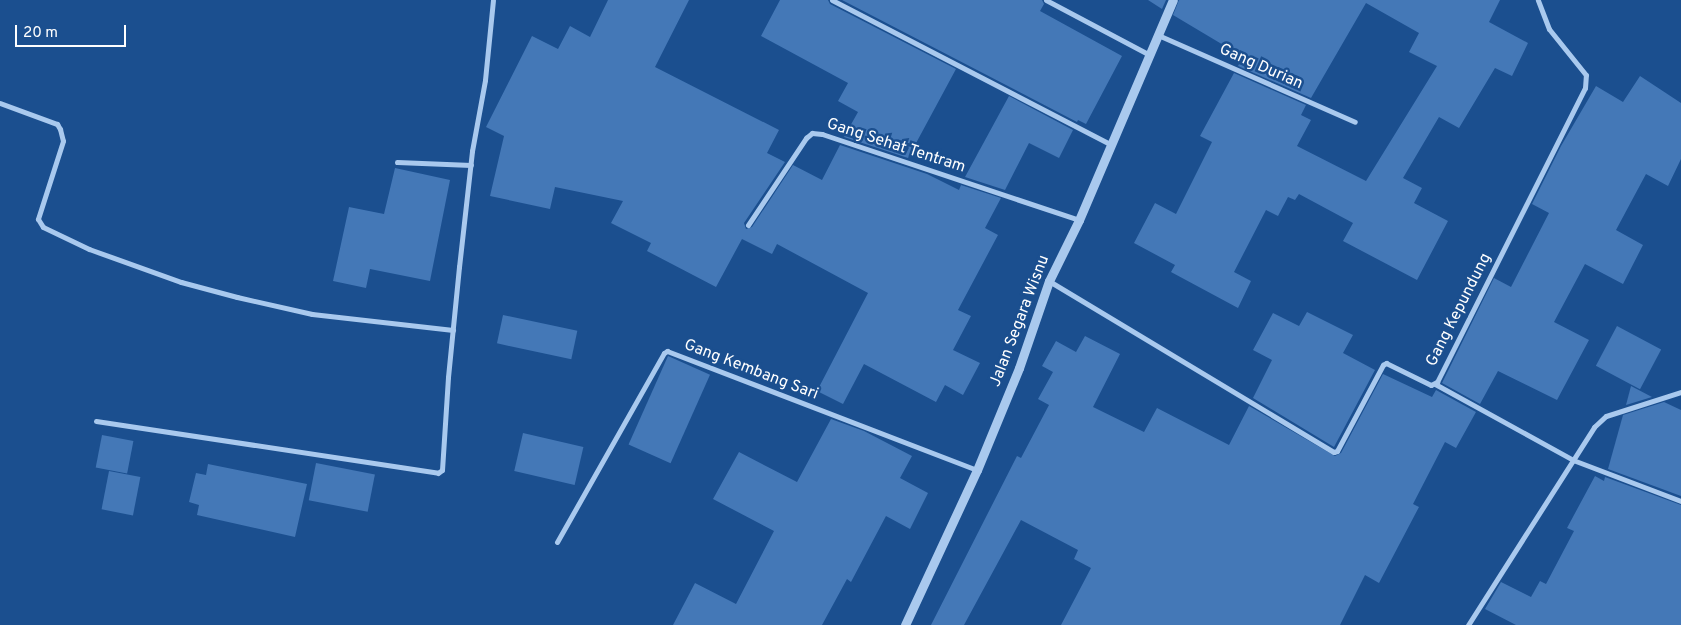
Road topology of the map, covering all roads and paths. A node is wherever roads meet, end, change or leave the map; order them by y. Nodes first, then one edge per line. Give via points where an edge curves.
1 (493, 0) edge
2 (832, 0) edge
3 (1046, 0) edge
4 (1173, 0) edge
5 (1538, 0) edge
6 (1158, 35) junction
7 (1150, 55) junction
8 (0, 103) edge
9 (1355, 122) dead end
10 (1110, 144) junction
11 (397, 162) dead end
12 (471, 165) junction
13 (1079, 220) junction
14 (748, 225) dead end
15 (1048, 281) junction
16 (453, 330) junction
17 (1435, 384) junction
18 (1681, 392) edge
19 (96, 421) dead end
20 (1573, 460) junction
21 (977, 470) junction
22 (1681, 501) edge
23 (557, 542) dead end
24 (906, 625) edge
25 (1468, 625) edge

1 - 12 street via 485,80
2 - 10 street
3 - 7 street
4 - 6 street, Jalan Segara Wisnu
5 - 17 street, Gang Kepundung via 1549,30 1586,75 1585,88
6 - 7 street, Jalan Segara Wisnu
6 - 9 street, Gang Durian
7 - 10 street, Jalan Segara Wisnu
8 - 16 street via 57,124 60,129 63,141 38,219 43,227 89,249 181,282 237,297 312,314
10 - 13 street, Jalan Segara Wisnu
11 - 12 street
12 - 16 street
13 - 14 street, Gang Sehat Tentram via 812,133
13 - 15 street, Jalan Segara Wisnu
15 - 17 street, Gang Kepundung via 1334,452 1383,365 1386,363
15 - 21 street, Jalan Segara Wisnu via 1019,368
16 - 19 street via 444,464 438,472
17 - 20 street
18 - 20 street via 1606,416 1594,427
20 - 22 street
20 - 25 street
21 - 23 street, Gang Kembang Sari via 667,351
21 - 24 street, Jalan Segara Wisnu

